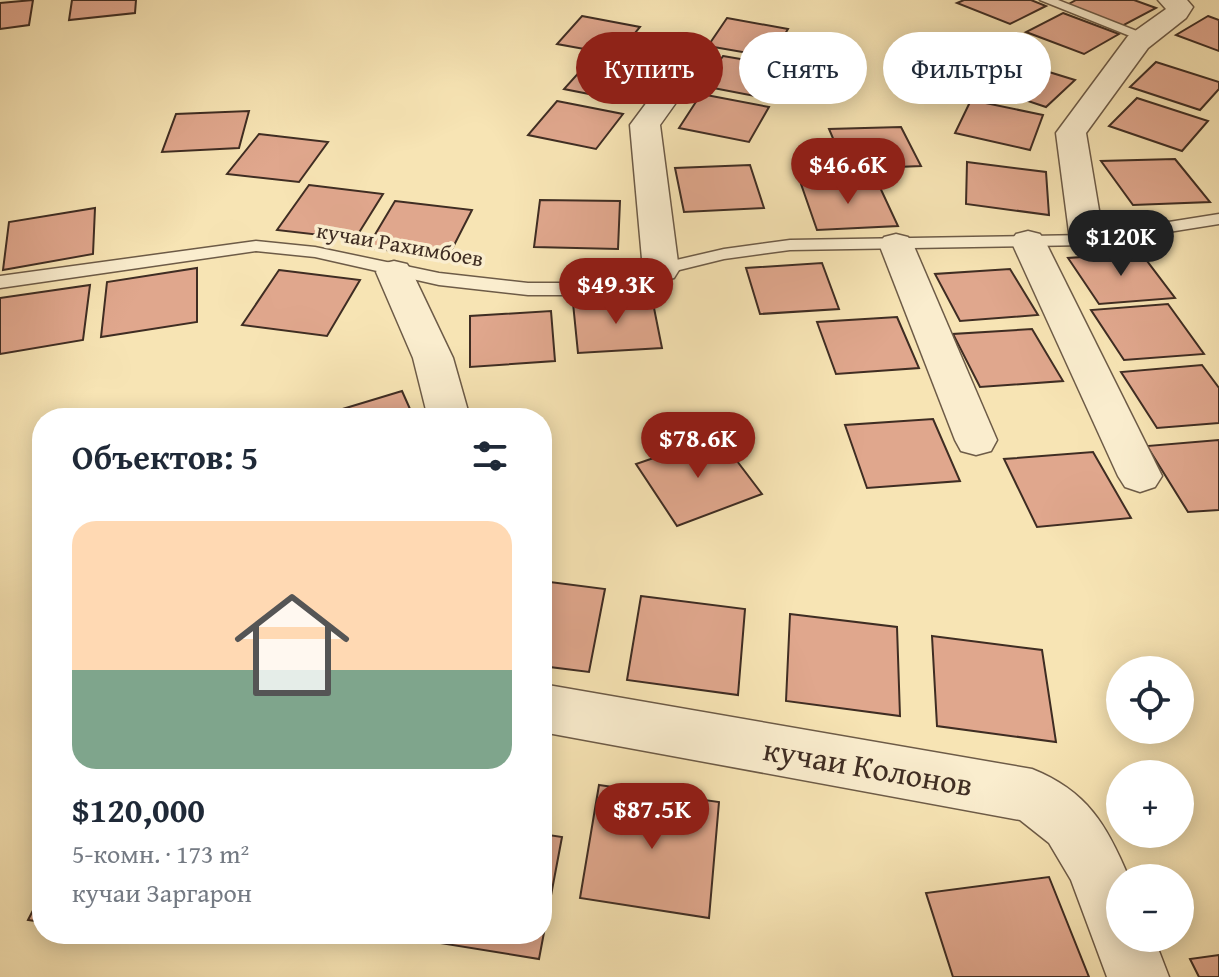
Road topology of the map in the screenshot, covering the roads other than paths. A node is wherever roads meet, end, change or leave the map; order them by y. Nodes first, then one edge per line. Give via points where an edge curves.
1 (1046, 0) edge
2 (1171, 0) edge
3 (1145, 37) junction
4 (660, 104) edge
5 (1219, 219) edge
6 (1087, 240) junction
7 (1028, 241) junction
8 (896, 244) junction
9 (661, 270) junction
10 (394, 272) junction
11 (0, 282) edge
12 (446, 408) edge
13 (976, 440) dead end
14 (1140, 476) dead end
15 (552, 710) edge
16 (1106, 895) edge
17 (1128, 952) edge
18 (1138, 977) edge

1 - 3 lane
2 - 3 street via 1180,7 1177,13
3 - 6 street via 1071,133
4 - 9 street via 645,125
5 - 6 lane, кучаи Рахимбоев
6 - 7 lane, кучаи Рахимбоев
7 - 8 lane, кучаи Рахимбоев
7 - 14 street
8 - 9 lane, кучаи Рахимбоев via 790,245
8 - 13 street
9 - 10 lane, кучаи Рахимбоев via 594,285 528,289
10 - 11 lane, кучаи Рахимбоев via 315,252 256,246
10 - 12 street via 433,358
15 - 16 street, кучаи Колонов via 1032,796 1069,823
17 - 18 street

